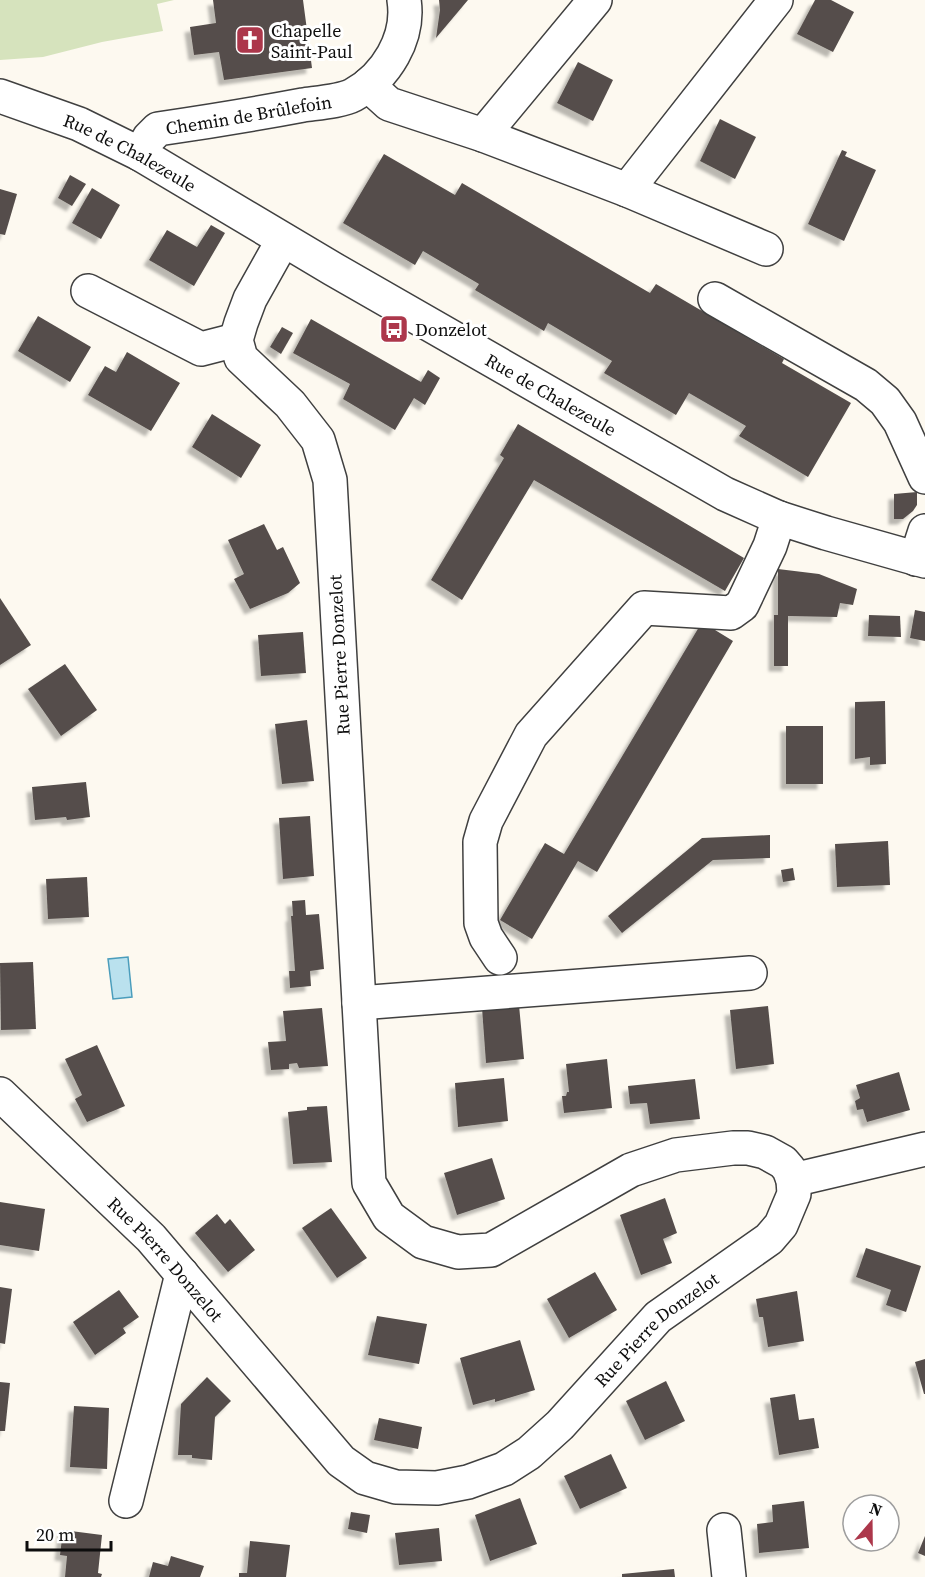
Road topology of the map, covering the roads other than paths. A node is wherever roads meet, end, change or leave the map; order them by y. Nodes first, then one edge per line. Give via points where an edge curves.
1 (404, 0) edge
2 (595, 0) edge
3 (776, 0) edge
4 (368, 85) junction
5 (0, 96) edge
6 (483, 135) junction
7 (140, 154) junction
8 (627, 190) junction
9 (283, 240) junction
10 (766, 249) dead end
11 (88, 291) dead end
12 (715, 299) dead end
13 (236, 340) junction
14 (925, 477) edge
15 (779, 518) junction
16 (922, 550) edge
17 (500, 958) dead end
18 (750, 973) dead end
19 (359, 1003) junction
20 (5, 1110) edge
21 (925, 1149) edge
22 (793, 1180) junction
23 (182, 1274) junction
24 (126, 1501) dead end
25 (724, 1530) dead end
26 (729, 1577) edge

1 - 4 street, Chemin de Brûlefoin via 398,47
2 - 6 street
3 - 8 street
4 - 6 street via 389,104
4 - 7 street, Chemin de Brûlefoin via 350,97 158,129
5 - 7 street, Rue de Chalezeule via 79,124
6 - 8 street
7 - 9 street, Rue de Chalezeule
8 - 10 street
9 - 13 street via 250,299
9 - 15 street, Rue de Chalezeule via 725,494
11 - 13 street via 201,349
12 - 14 street via 866,385 885,400 900,422
13 - 19 street, Rue Pierre Donzelot via 241,358 290,404 318,440 330,480
15 - 16 street, Rue de Chalezeule via 826,533
15 - 17 street via 742,605 732,613 644,608 531,735 486,821 480,842 481,923
18 - 19 street
19 - 22 street, Rue Pierre Donzelot via 369,1183 389,1217 423,1242 458,1252 491,1250 631,1170 676,1155 748,1148 783,1162
20 - 23 street, Rue Pierre Donzelot via 151,1238
21 - 22 street
22 - 23 street, Rue Pierre Donzelot via 794,1194 781,1225 769,1239 658,1317 560,1425 529,1453 504,1469 437,1488 396,1487 365,1478 341,1461
23 - 24 street
25 - 26 street

